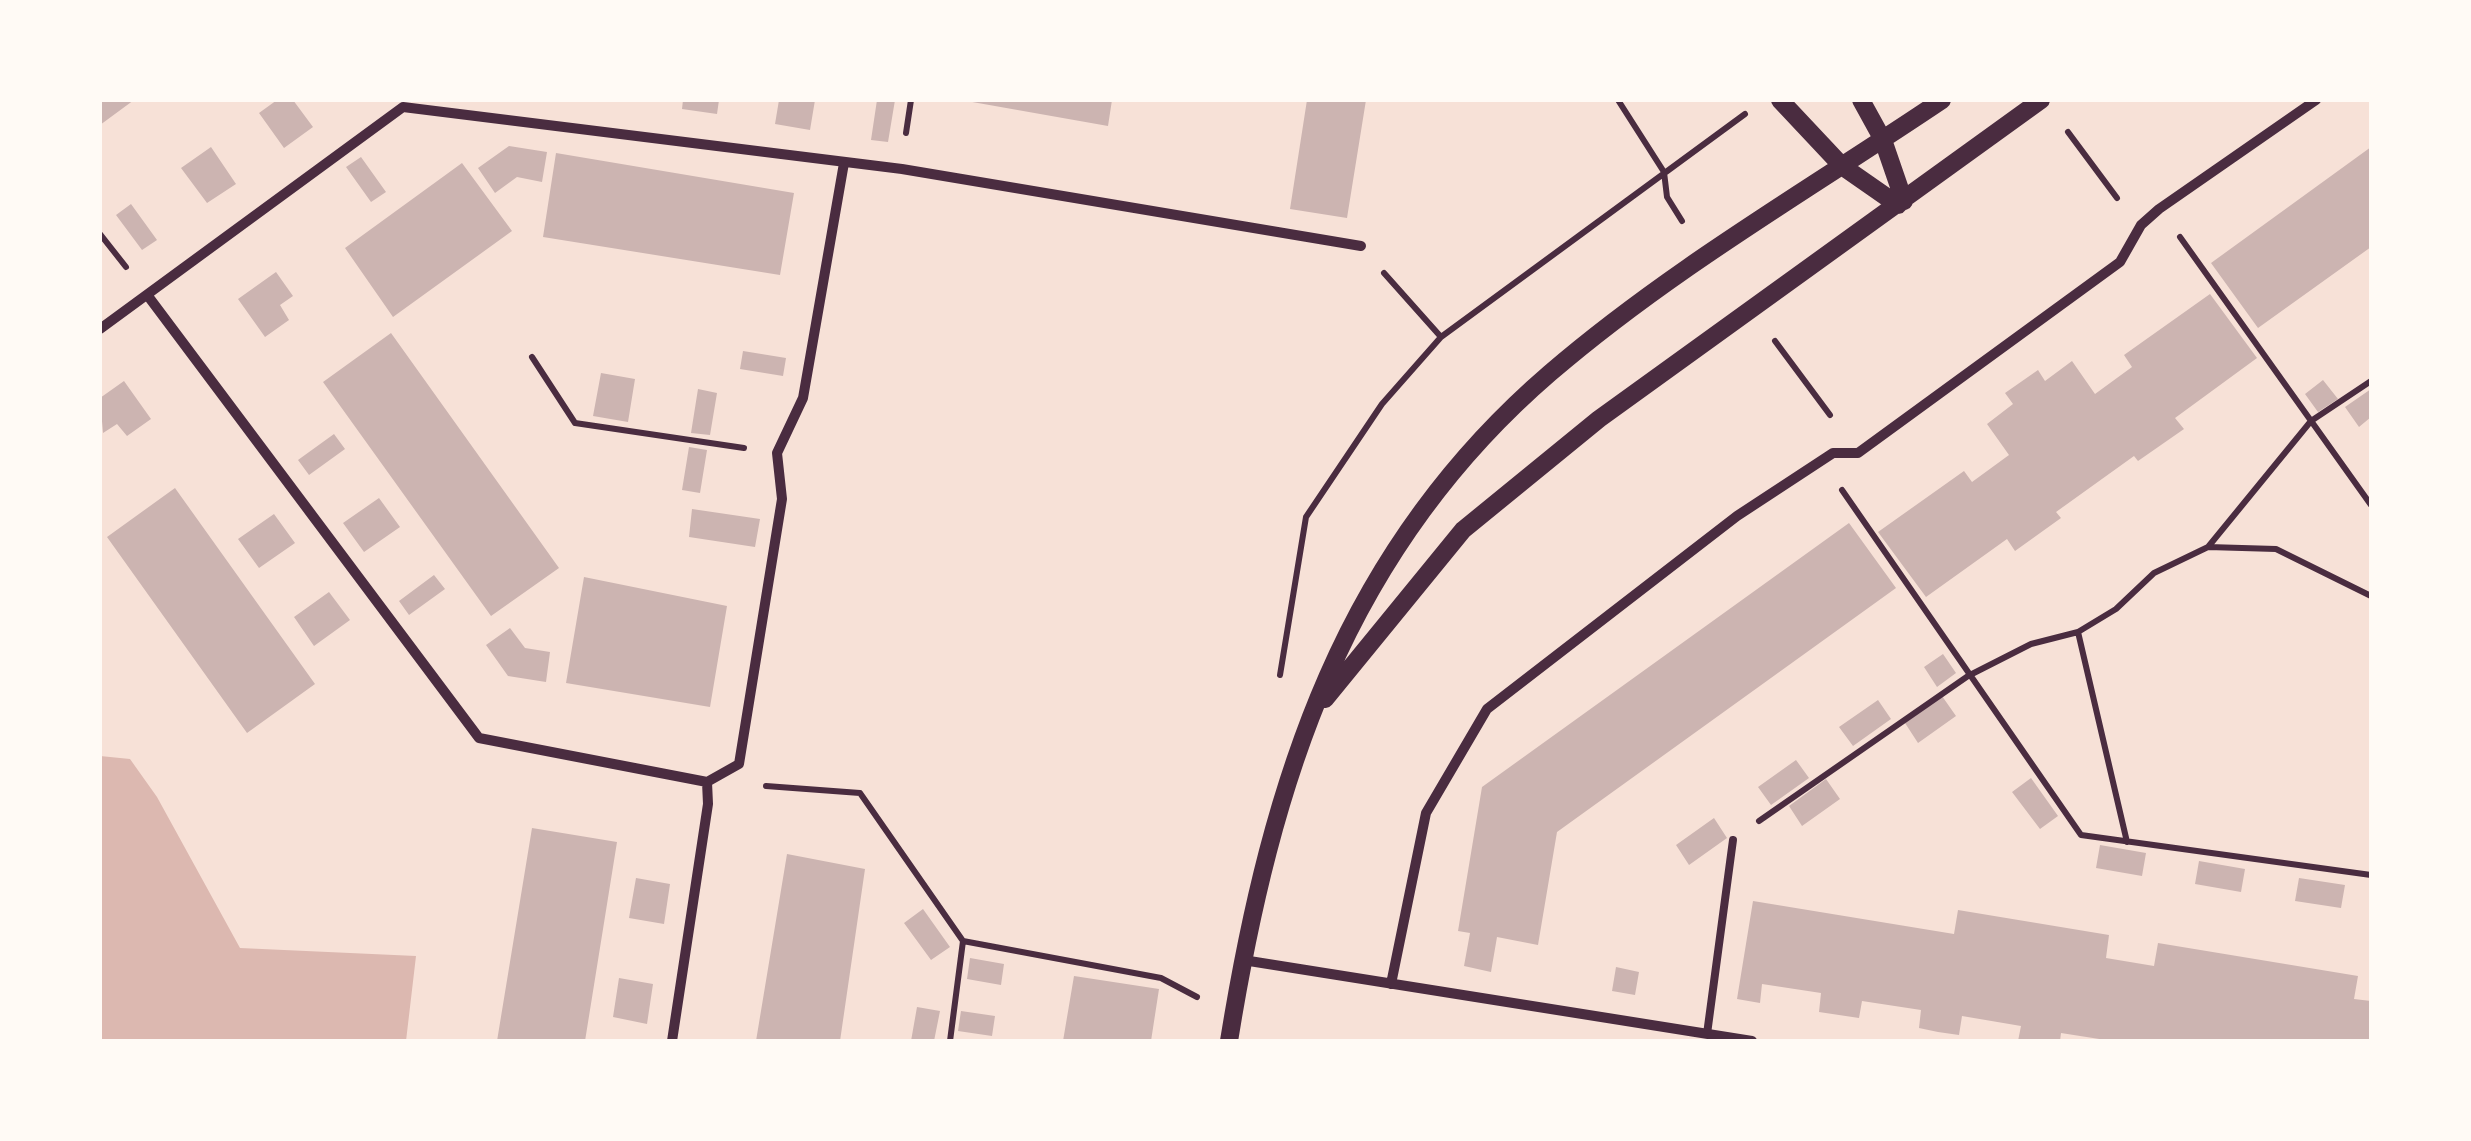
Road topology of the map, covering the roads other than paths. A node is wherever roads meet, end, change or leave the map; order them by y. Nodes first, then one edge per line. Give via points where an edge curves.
1 (1780, 100) edge
2 (1861, 100) edge
3 (1942, 100) edge
4 (2041, 100) edge
5 (2316, 100) edge
6 (1883, 140) junction
7 (844, 163) junction
8 (1842, 166) junction
9 (1901, 203) junction
10 (1360, 246) road end
11 (148, 296) junction
12 (100, 330) edge
13 (1309, 719) junction
14 (706, 782) junction
15 (1733, 840) road end
16 (1243, 960) junction
17 (1391, 984) junction
18 (1707, 1034) junction
19 (672, 1041) edge
20 (1229, 1041) edge
21 (1752, 1041) edge

1 - 8 street
2 - 6 street
3 - 6 street
4 - 9 street
5 - 17 street via 2160,208 2141,225 2120,262 1858,453 1833,453 1737,516 1488,708 1426,812
6 - 8 street
6 - 9 street
7 - 10 street
7 - 11 street via 403,107
7 - 14 street via 802,398 777,453 782,498 738,764
8 - 9 street
8 - 13 street via 1703,256 1549,374 1450,474 1368,588
9 - 13 street via 1599,418 1463,530
11 - 12 street
11 - 14 street via 479,738
13 - 16 street via 1282,790
14 - 19 street
15 - 18 lane
16 - 17 street
16 - 20 street
17 - 18 street
18 - 21 street

